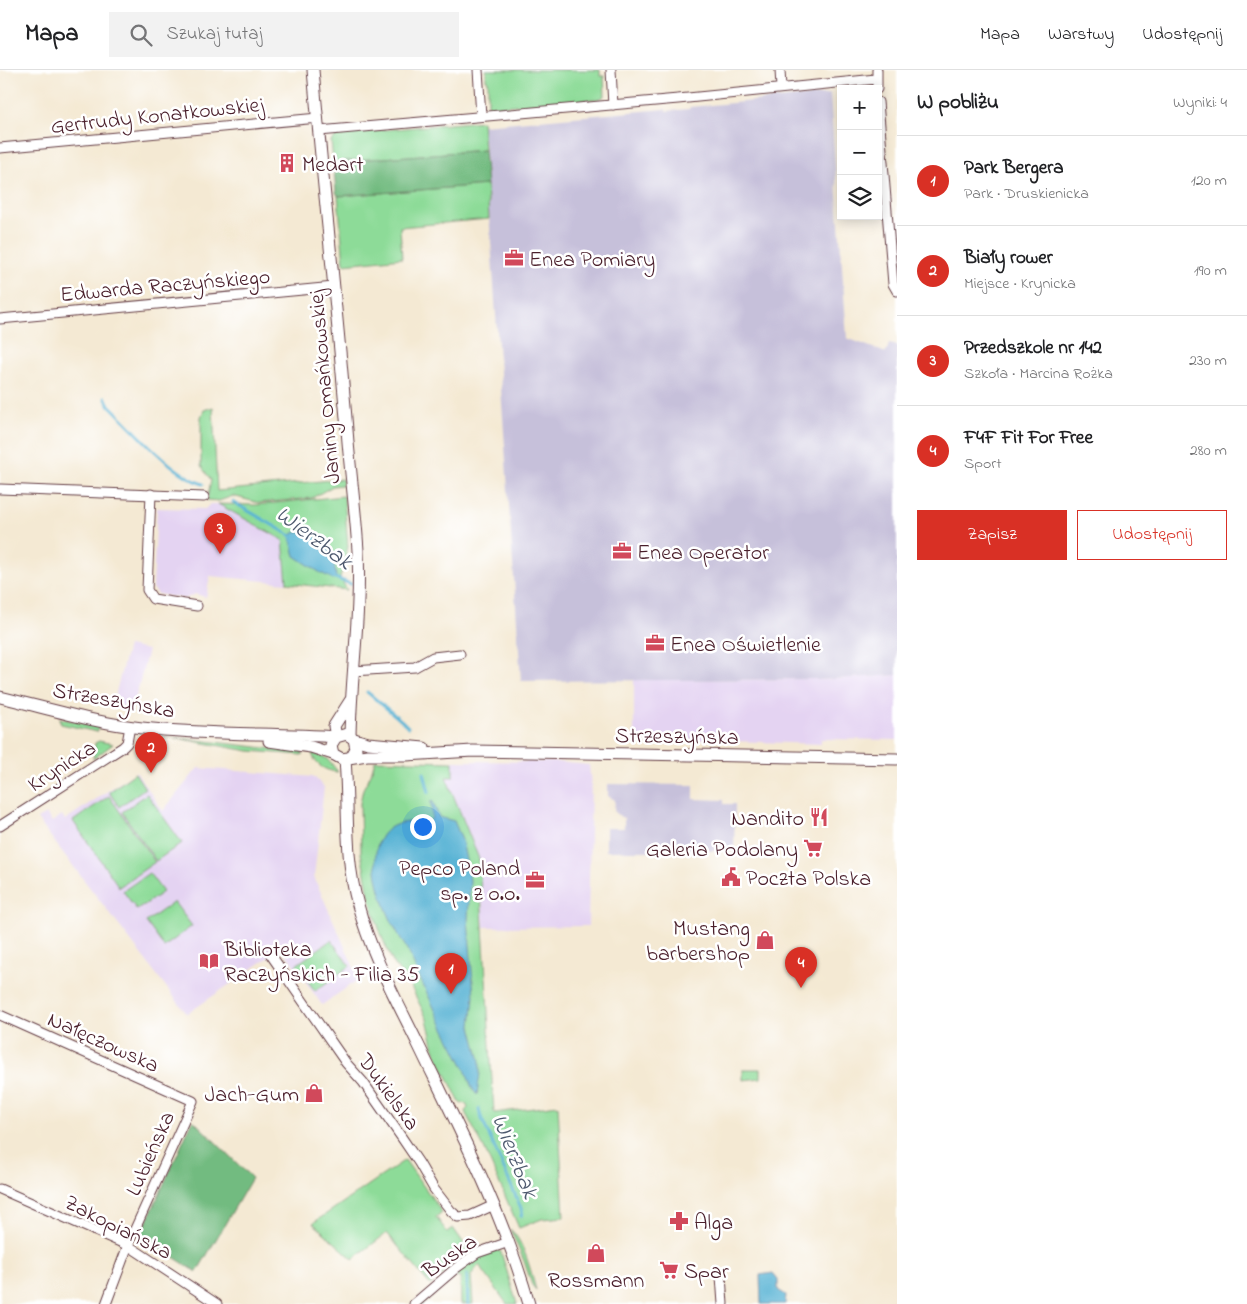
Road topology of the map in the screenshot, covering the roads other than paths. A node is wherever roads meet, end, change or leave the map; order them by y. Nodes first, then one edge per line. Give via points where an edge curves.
1 (313, 70) edge
2 (478, 70) edge
3 (611, 70) edge
4 (780, 70) edge
5 (877, 74) edge
6 (781, 88) junction
7 (613, 105) junction
8 (481, 116) junction
9 (318, 118) junction
10 (319, 130) junction
11 (880, 130) edge
12 (0, 148) edge
13 (334, 287) junction
14 (897, 291) edge
15 (0, 319) edge
16 (0, 489) edge
17 (152, 494) junction
18 (204, 496) dead end
19 (196, 606) dead end
20 (460, 654) dead end
21 (353, 671) junction
22 (0, 697) edge
23 (350, 701) junction
24 (130, 726) junction
25 (223, 734) junction
26 (336, 737) junction
27 (352, 738) junction
28 (457, 751) junction
29 (333, 754) junction
30 (348, 758) junction
31 (897, 759) edge
32 (0, 826) edge
33 (271, 955) dead end
34 (0, 1015) edge
35 (193, 1102) joint
36 (0, 1189) edge
37 (494, 1205) junction
38 (509, 1242) junction
39 (129, 1246) junction
40 (721, 1276) dead end
41 (106, 1304) edge
42 (216, 1304) edge
43 (414, 1304) edge
44 (529, 1304) edge
45 (723, 1304) edge

1 - 9 street, Janiny Omańkowskiej
2 - 8 street
3 - 7 street
4 - 6 street
5 - 6 street
6 - 7 street
7 - 8 street
8 - 10 street
9 - 10 street, Janiny Omańkowskiej
9 - 12 street, Gertrudy Konatkowskiej
10 - 13 street, Janiny Omańkowskiej
11 - 14 street via 892,284
13 - 15 street, Edwarda Raczyńskiego
13 - 21 street, Janiny Omańkowskiej via 358,551
16 - 17 street
17 - 18 street
17 - 19 street via 147,590 153,599
20 - 21 street via 433,657 415,667
21 - 23 street, Janiny Omańkowskiej
22 - 24 street, Strzeszyńska
23 - 26 street, Janiny Omańkowskiej via 334,726
23 - 27 street, Janiny Omańkowskiej
24 - 25 street, Strzeszyńska
24 - 32 street, Krynicka via 127,743 123,747
25 - 26 street, Strzeszyńska
25 - 29 street, Strzeszyńska via 306,746
26 - 27 street via 343,734
26 - 29 street via 332,744
27 - 28 street, Strzeszyńska via 372,744
27 - 30 street via 356,749
28 - 30 street, Strzeszyńska
28 - 31 street, Strzeszyńska
29 - 30 street via 338,758
30 - 37 street via 350,867 364,928
33 - 37 street, Dukielska via 451,1211 458,1217 470,1216
34 - 35 street, Nałęczowska
35 - 39 street, Lubieńska
36 - 39 street, Zakopiańska
37 - 38 street
38 - 43 street, Buska via 477,1253
38 - 44 street
39 - 41 street, Lubieńska
39 - 42 street, Zakopiańska
40 - 45 street

